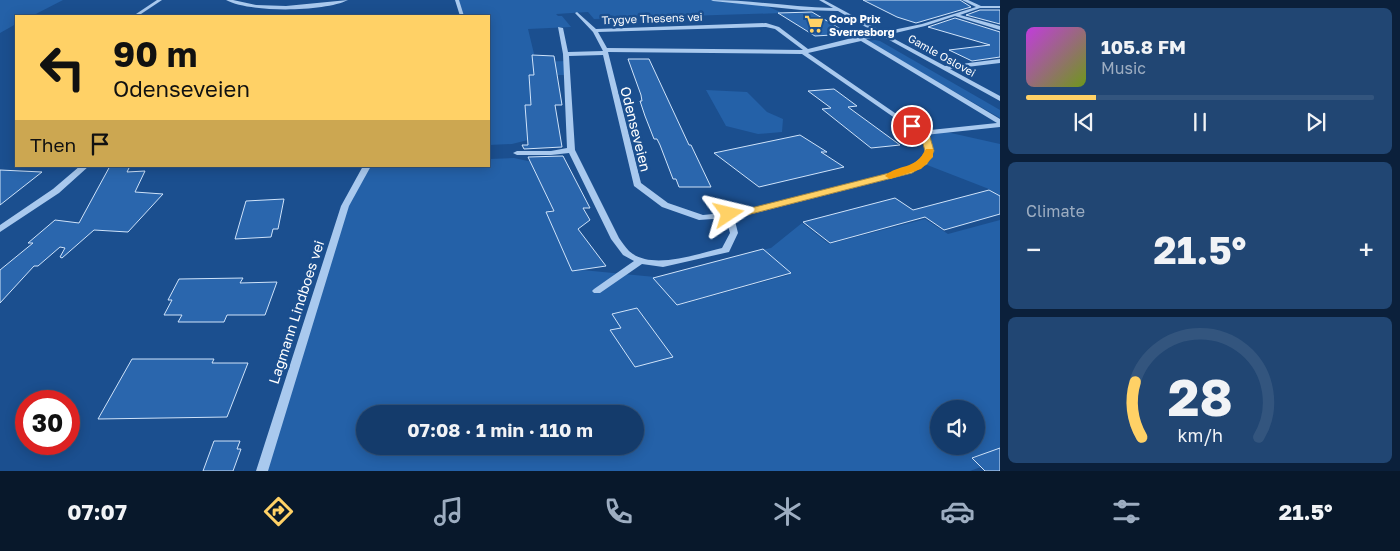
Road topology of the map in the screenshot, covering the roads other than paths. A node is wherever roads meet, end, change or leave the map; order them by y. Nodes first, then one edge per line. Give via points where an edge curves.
1 (160, 0) edge
2 (228, 0) edge
3 (305, 0) edge
4 (346, 0) edge
5 (457, 0) edge
6 (713, 0) edge
7 (765, 0) edge
8 (821, 0) edge
9 (964, 0) edge
10 (757, 4) junction
11 (302, 6) junction
12 (980, 7) junction
13 (1000, 7) edge
14 (840, 10) junction
15 (577, 13) dead end
16 (137, 15) edge
17 (462, 15) edge
18 (956, 15) junction
19 (560, 28) dead end
20 (1000, 28) edge
21 (595, 31) junction
22 (882, 34) junction
23 (860, 38) junction
24 (805, 51) junction
25 (605, 52) junction
26 (566, 54) junction
27 (1000, 61) edge
28 (945, 68) junction
29 (1000, 99) edge
30 (1000, 123) edge
31 (920, 133) junction
32 (571, 150) junction
33 (517, 153) dead end
34 (84, 167) edge
35 (367, 167) edge
36 (729, 214) junction
37 (2, 227) edge
38 (640, 261) junction
39 (597, 291) dead end
40 (262, 471) edge

1 - 16 street
2 - 11 street via 254,7
3 - 11 street
4 - 11 street
5 - 17 street
6 - 10 street
7 - 10 street
8 - 14 street, Gamle Oslovei
9 - 12 street
10 - 14 street
12 - 13 street
12 - 18 street
14 - 22 street, Gamle Oslovei
15 - 21 street
18 - 20 street
18 - 22 street
19 - 26 street
21 - 24 street, Trygve Thesens vei via 766,25 777,28
21 - 25 street, Trygve Thesens vei
22 - 23 street
22 - 28 street, Gamle Oslovei
23 - 24 street
23 - 30 street
24 - 25 street
24 - 31 street
25 - 26 street
25 - 36 street, Odenseveien via 637,184 665,205 702,218
26 - 32 street
27 - 28 street
28 - 29 street, Gamle Oslovei
30 - 31 street
31 - 36 street, Odenseveien via 929,146 928,157 909,171
32 - 33 street
32 - 38 street via 615,239 626,253
34 - 37 street via 56,191
35 - 40 street, Lagmann Lindboes vei via 345,206
36 - 38 street via 734,232 726,250 663,264
38 - 39 street

